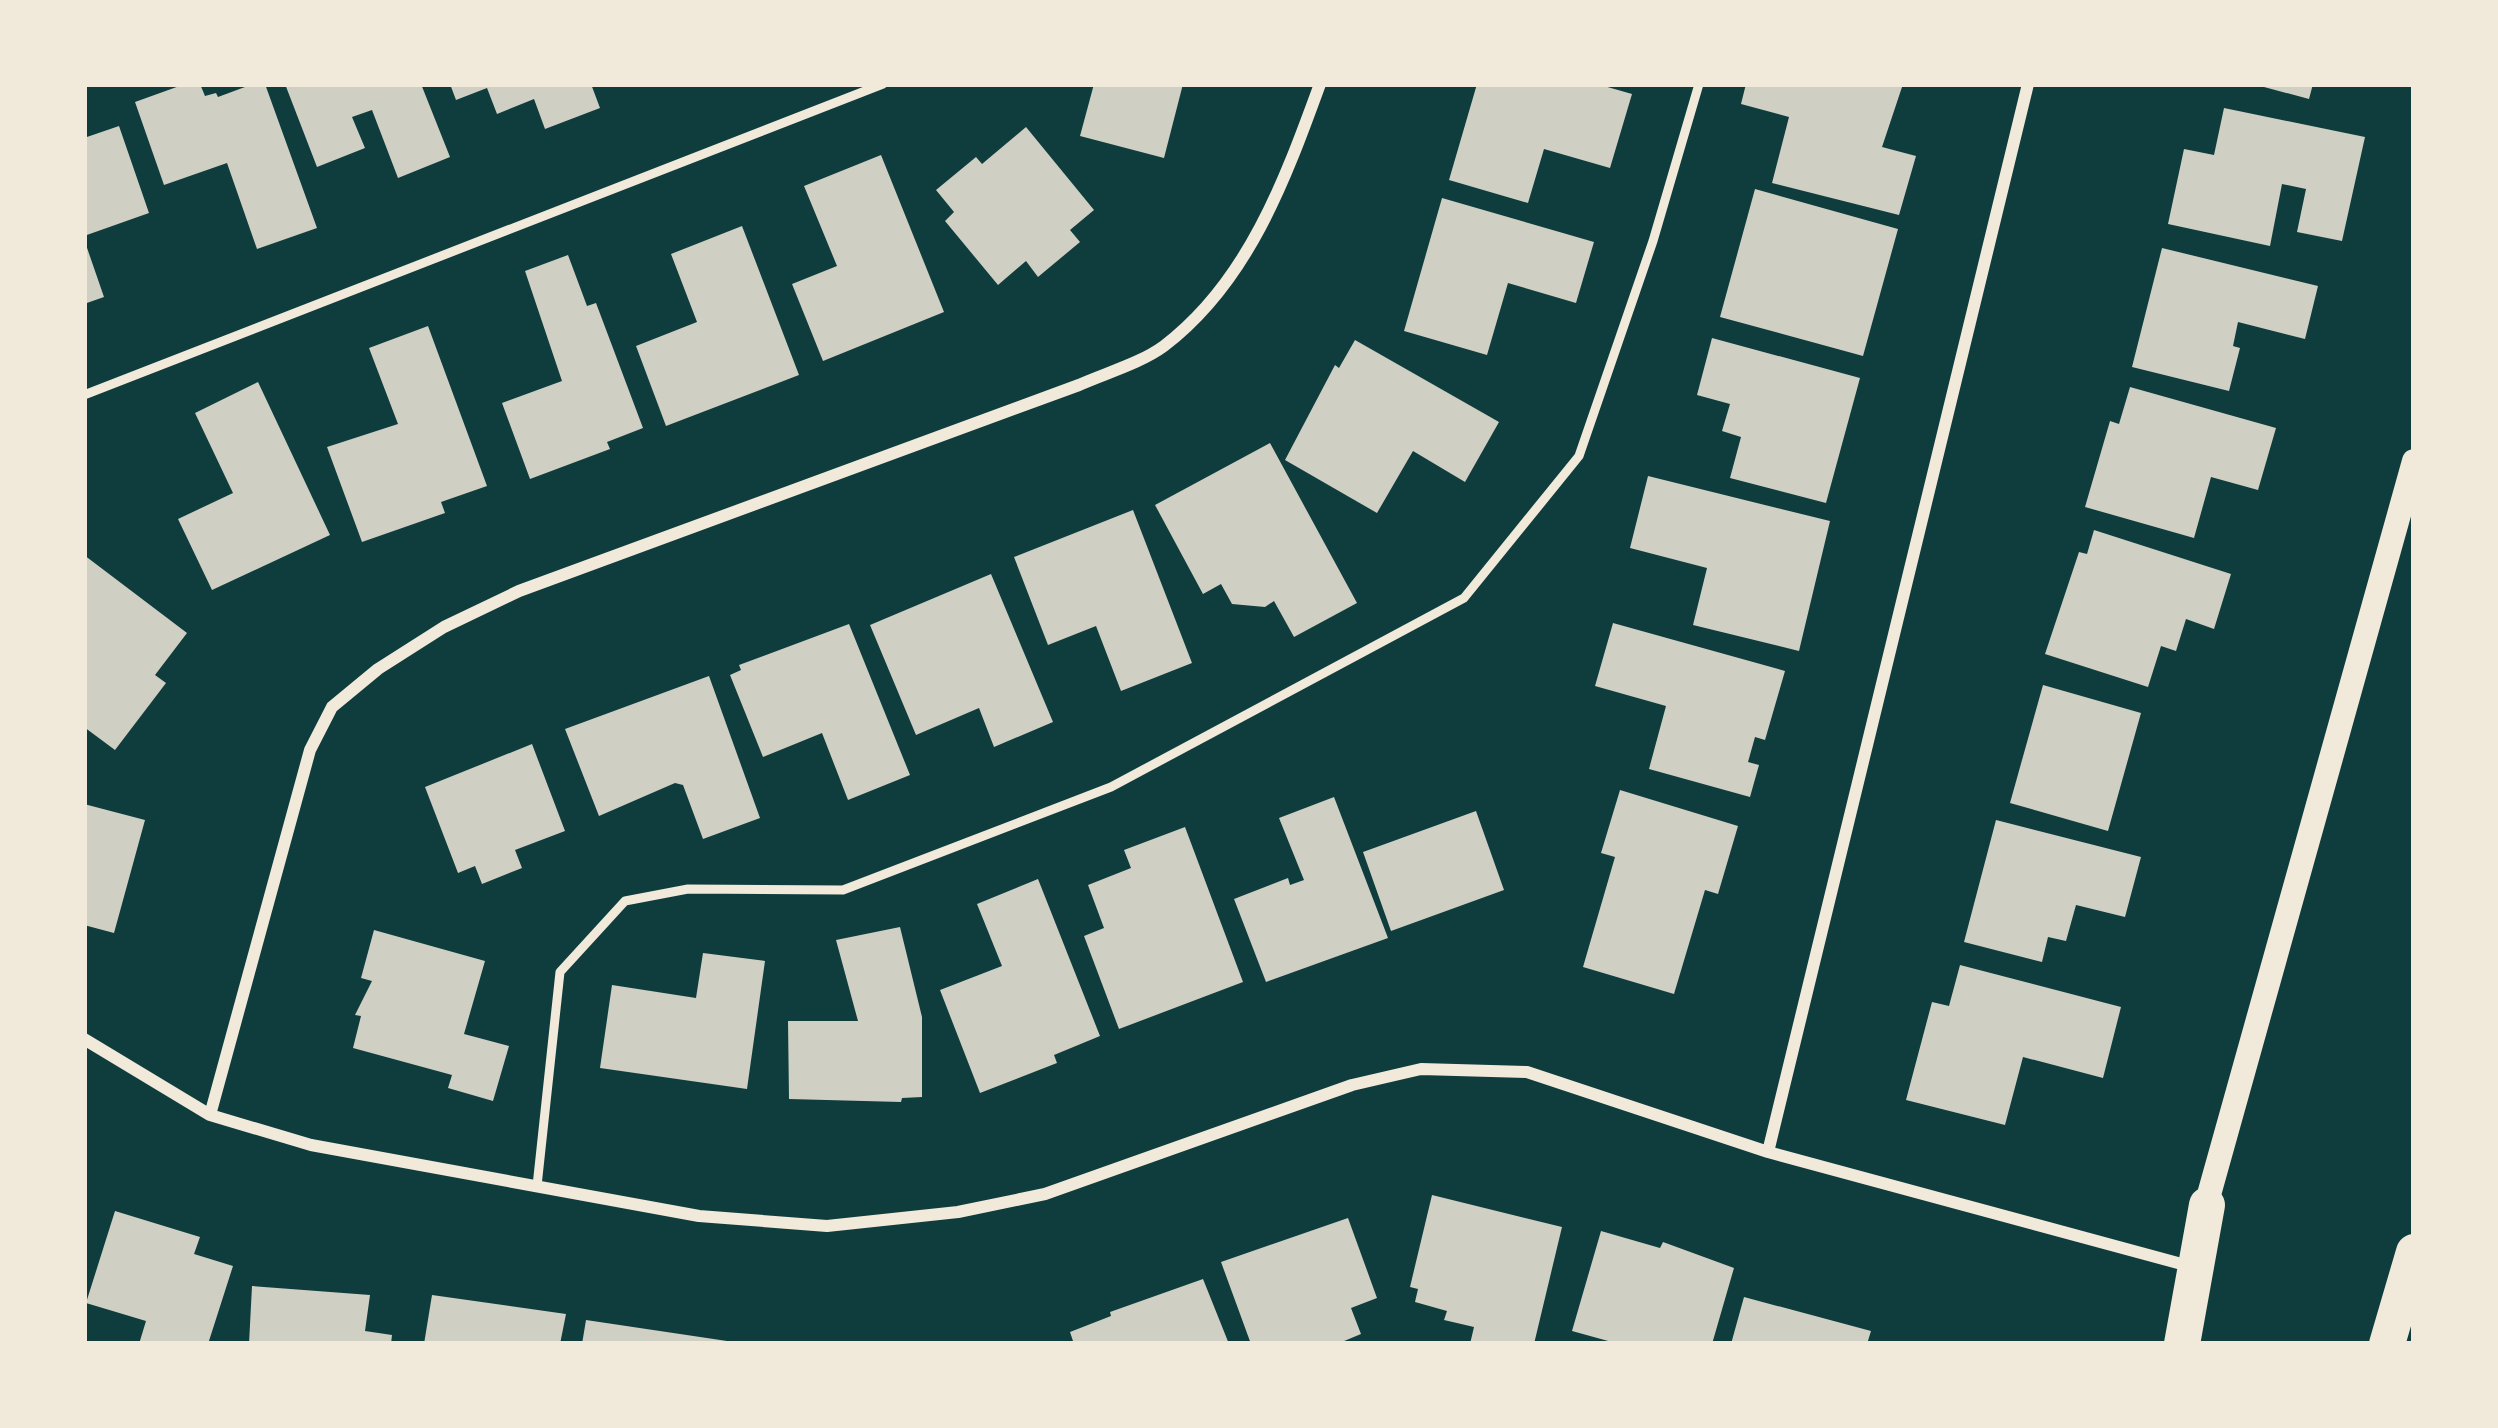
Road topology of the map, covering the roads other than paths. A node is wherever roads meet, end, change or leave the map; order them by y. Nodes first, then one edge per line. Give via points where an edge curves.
1 (883, 84) edge
2 (1320, 84) edge
3 (1699, 84) edge
4 (2028, 84) edge
5 (84, 394) edge
6 (2414, 461) edge
7 (84, 1039) edge
8 (210, 1115) junction
9 (1768, 1152) junction
10 (537, 1186) junction
11 (2206, 1205) junction
12 (2414, 1252) edge
13 (2189, 1266) junction
14 (2166, 1344) edge
15 (2182, 1344) edge
16 (2386, 1344) edge

1 - 5 lane
2 - 8 street via 1252,242 1216,299 1160,349 519,591 444,626 332,707 310,749
3 - 10 lane via 1579,456 1464,598 1112,788 843,890 688,889 626,901 560,972
4 - 9 street
6 - 11 main road
7 - 8 street
8 - 10 street via 311,1144
9 - 10 street via 1528,1072 1421,1069 1352,1085 1045,1194 958,1212 827,1226 698,1216
9 - 13 street
11 - 13 main road
11 - 15 highway
12 - 16 highway
13 - 14 main road

